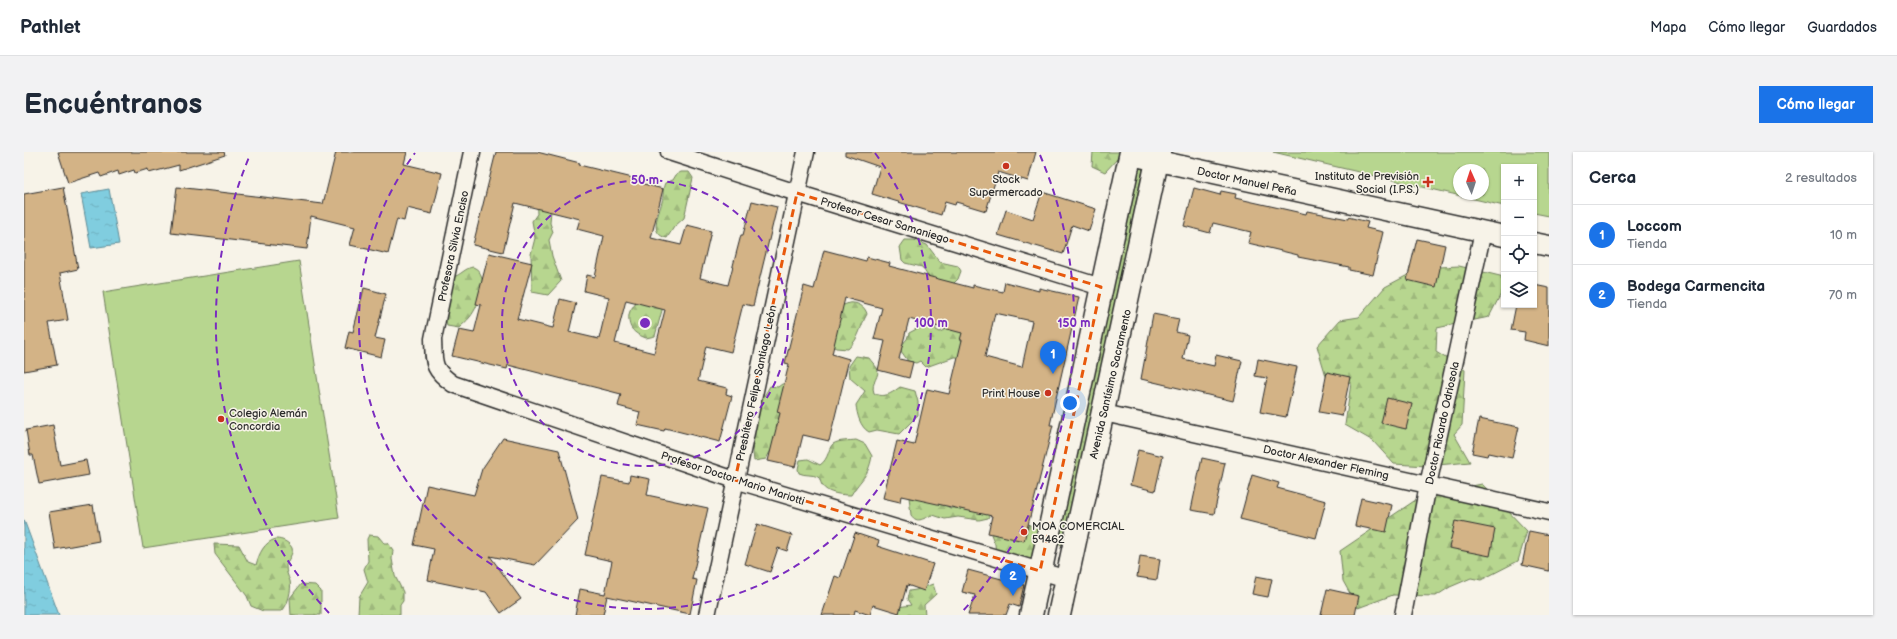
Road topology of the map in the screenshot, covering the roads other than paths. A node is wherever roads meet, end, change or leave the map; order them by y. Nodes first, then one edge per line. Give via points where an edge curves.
1 (472, 152) edge
2 (669, 152) edge
3 (806, 152) edge
4 (1131, 154) edge
5 (1158, 157) edge
6 (797, 193) junction
7 (1483, 231) junction
8 (1501, 235) edge
9 (1537, 243) edge
10 (1549, 246) edge
11 (1102, 287) junction
12 (434, 339) joint
13 (1104, 413) junction
14 (735, 480) junction
15 (1428, 485) junction
16 (1549, 512) edge
17 (1040, 571) junction
18 (1067, 579) junction
19 (707, 615) edge
20 (1031, 615) edge
21 (1059, 615) edge
22 (1403, 615) edge

1 - 12 street, Profesora Silvia Enciso
2 - 6 street, Profesor Cesar Samaniego
3 - 6 street, Presbítero Felipe Santiago León
4 - 5 street, Doctor Manuel Peña
4 - 11 main road
5 - 7 street, Doctor Manuel Peña
5 - 13 main road, Avenida Santísimo Sacramento
6 - 11 street, Profesor Cesar Samaniego
6 - 14 street, Presbítero Felipe Santiago León
7 - 8 street, Doctor Manuel Peña
7 - 15 street, Doctor Ricardo Odriosola
9 - 10 street
11 - 17 main road
12 - 14 street, Profesor Doctor Mario Mariotti via 435,366 440,375 453,384
13 - 15 street, Doctor Alexander Fleming
13 - 18 main road, Avenida Santísimo Sacramento
14 - 17 street, Profesor Doctor Mario Mariotti
14 - 19 street, Presbítero Felipe Santiago León
15 - 16 street, Doctor Alexander Fleming
15 - 22 street, Doctor Ricardo Odriosola
17 - 18 street, Profesor Doctor Mario Mariotti
17 - 20 main road
18 - 21 main road, Avenida Santísimo Sacramento

